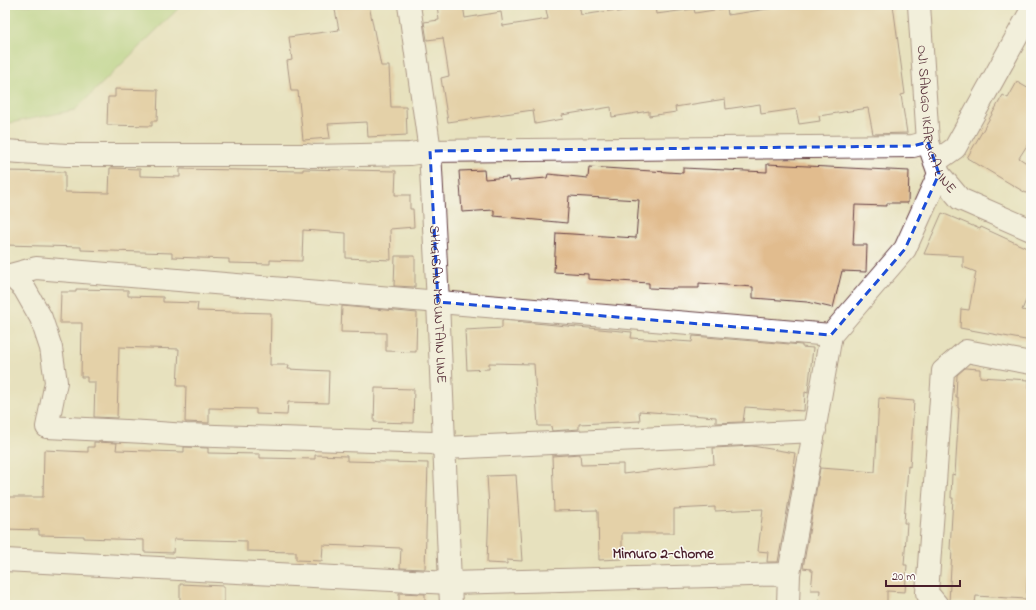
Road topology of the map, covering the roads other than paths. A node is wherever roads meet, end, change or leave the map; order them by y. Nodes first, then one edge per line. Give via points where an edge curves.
1 (408, 5) edge
2 (919, 5) edge
3 (1031, 11) edge
4 (5, 151) edge
5 (430, 151) junction
6 (934, 159) junction
7 (1031, 230) edge
8 (8, 275) edge
9 (438, 302) junction
10 (831, 335) junction
11 (1031, 363) edge
12 (815, 431) junction
13 (444, 448) junction
14 (5, 560) edge
15 (789, 574) junction
16 (450, 583) junction
17 (451, 605) edge
18 (788, 605) edge
19 (937, 605) edge

1 - 5 street, SHIGISAN MOUNTAIN LINE
2 - 6 street, OJI SANGO IKARUGA LINE
3 - 6 street via 955,148
4 - 5 street via 67,155 312,156 410,154
5 - 6 street via 913,146
5 - 9 street, SHIGISAN MOUNTAIN LINE
6 - 7 street, OJI SANGO IKARUGA LINE via 960,199
6 - 10 street via 905,249
8 - 9 street via 36,268
8 - 13 street via 24,288 41,318 51,348 56,382 47,427 186,435 434,443
9 - 10 street
9 - 13 street, SHIGISAN MOUNTAIN LINE
10 - 12 street
11 - 19 street via 966,351 943,371 927,592
12 - 13 street
12 - 15 street
13 - 16 street, SHIGISAN MOUNTAIN LINE
14 - 16 street
15 - 16 street
15 - 18 street
16 - 17 street, SHIGISAN MOUNTAIN LINE

